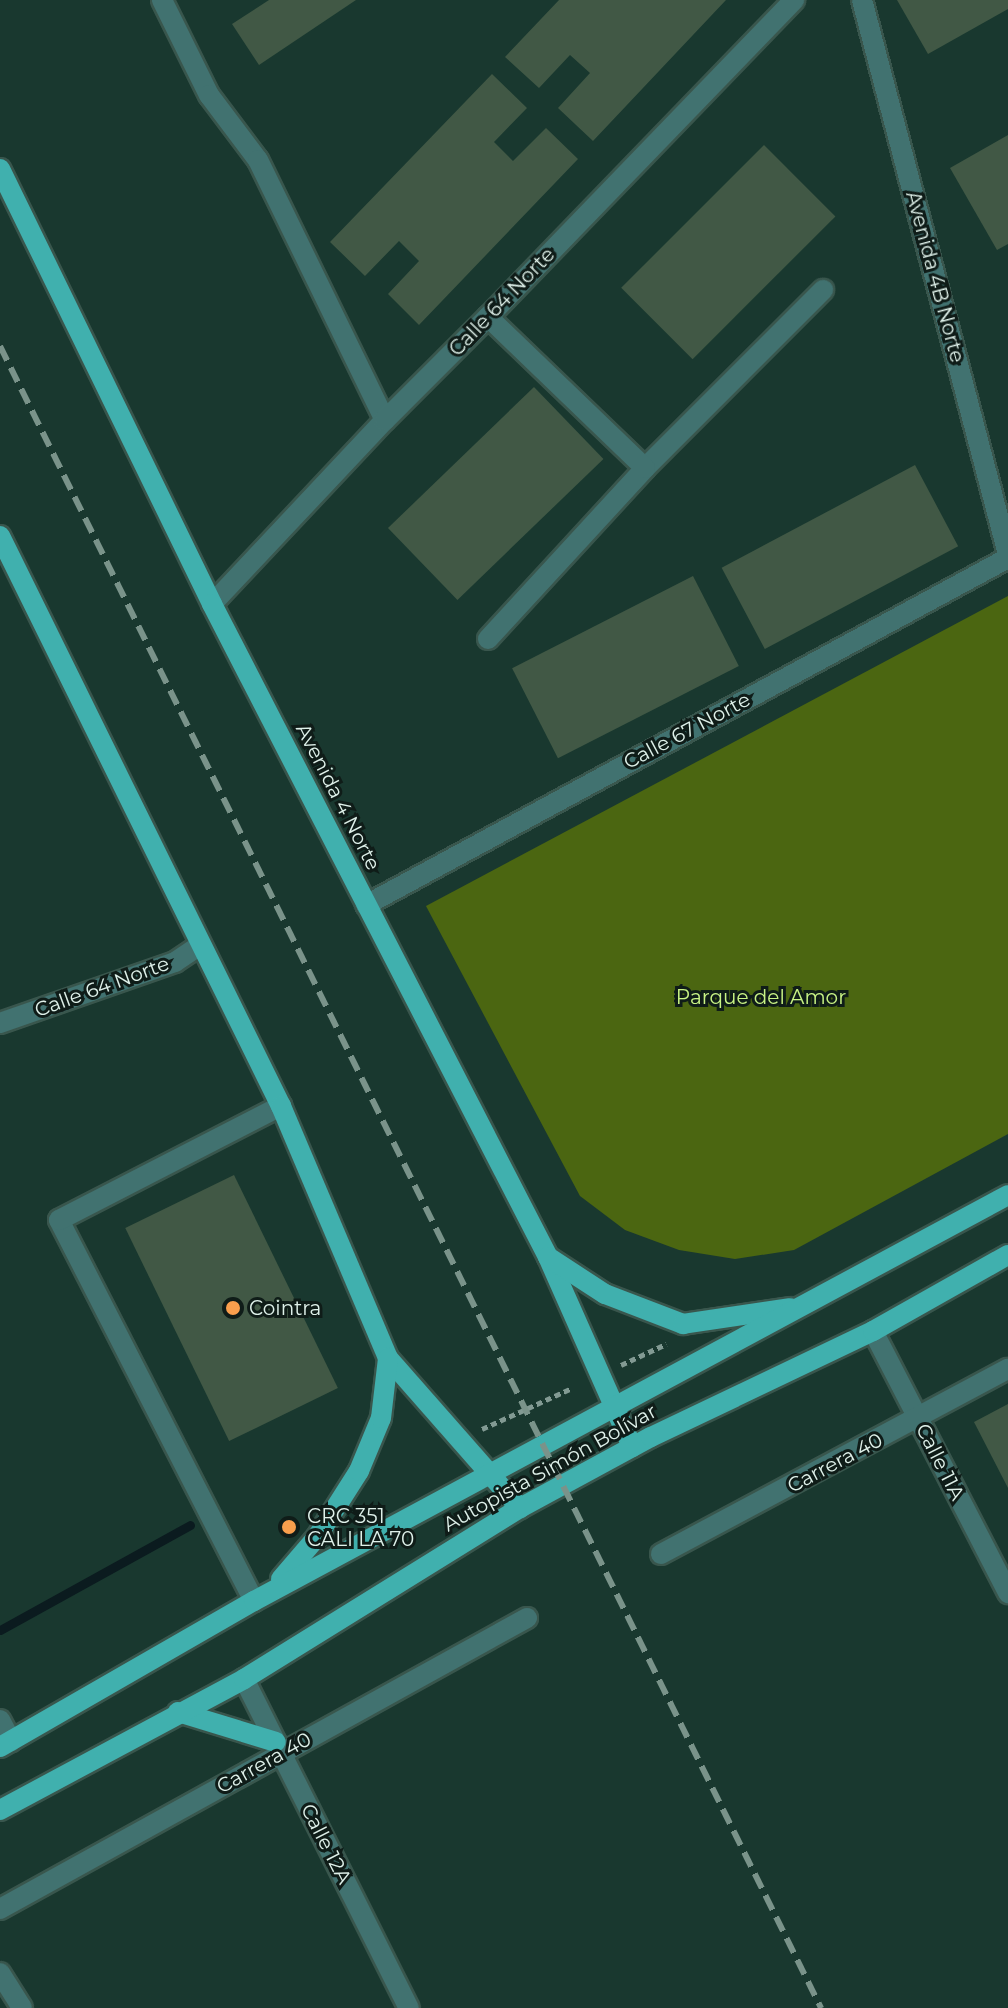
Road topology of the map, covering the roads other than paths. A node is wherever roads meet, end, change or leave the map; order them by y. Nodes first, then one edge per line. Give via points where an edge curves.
1 (162, 0) edge
2 (794, 0) edge
3 (862, 0) edge
4 (0, 169) edge
5 (823, 290) dead end
6 (488, 317) junction
7 (385, 420) junction
8 (645, 468) junction
9 (0, 536) edge
10 (1008, 556) edge
11 (212, 604) junction
12 (488, 639) dead end
13 (366, 905) junction
14 (200, 945) junction
15 (0, 1023) edge
16 (281, 1106) junction
17 (1008, 1195) edge
18 (1008, 1255) edge
19 (548, 1257) junction
20 (810, 1305) junction
21 (873, 1331) junction
22 (388, 1358) junction
23 (1008, 1369) edge
24 (615, 1408) junction
25 (918, 1419) junction
26 (632, 1447) junction
27 (490, 1474) junction
28 (520, 1508) junction
29 (661, 1554) dead end
30 (1008, 1593) edge
31 (254, 1601) junction
32 (527, 1618) dead end
33 (244, 1679) junction
34 (178, 1712) junction
35 (0, 1720) edge
36 (5, 1744) edge
37 (278, 1748) junction
38 (0, 1810) edge
39 (0, 1909) edge
40 (0, 1973) edge
41 (22, 2008) edge
42 (409, 2008) edge

1 - 7 street via 209,95 258,160
2 - 6 street, Calle 64 Norte
3 - 10 street, Avenida 4B Norte
4 - 11 main road, Avenida 4 Norte
5 - 8 street
6 - 7 street, Calle 64 Norte
6 - 8 street
7 - 11 street, Calle 64 Norte
8 - 12 street
9 - 14 main road
10 - 13 street, Calle 67 Norte
11 - 13 main road, Avenida 4 Norte
13 - 19 main road, Avenida 4 Norte
14 - 15 street, Calle 64 Norte via 175,962
14 - 16 main road
16 - 22 main road
16 - 31 street via 59,1220
17 - 20 main road, Autopista Simón Bolívar
18 - 21 main road, Autopista Simón Bolívar
19 - 20 main road via 605,1294 683,1324
19 - 24 main road, Avenida 4 Norte
20 - 24 main road, Autopista Simón Bolívar
21 - 25 street, Calle 11A
21 - 26 main road, Autopista Simón Bolívar
22 - 27 main road
22 - 31 main road via 381,1418 359,1471 291,1570
23 - 25 street, Carrera 40
24 - 26 main road, Avenida 4 Norte
24 - 27 main road, Autopista Simón Bolívar
25 - 29 street, Carrera 40
25 - 30 street, Calle 11A
26 - 28 main road, Autopista Simón Bolívar
27 - 28 main road
27 - 31 main road, Autopista Simón Bolívar
28 - 33 main road, Autopista Simón Bolívar
31 - 36 main road, Autopista Simón Bolívar
32 - 37 street, Carrera 40
33 - 34 main road, Autopista Simón Bolívar
33 - 37 street, Calle 12A
34 - 37 main road
34 - 38 main road, Autopista Simón Bolívar
35 - 36 street
37 - 39 street, Carrera 40
37 - 42 street, Calle 12A
40 - 41 street

